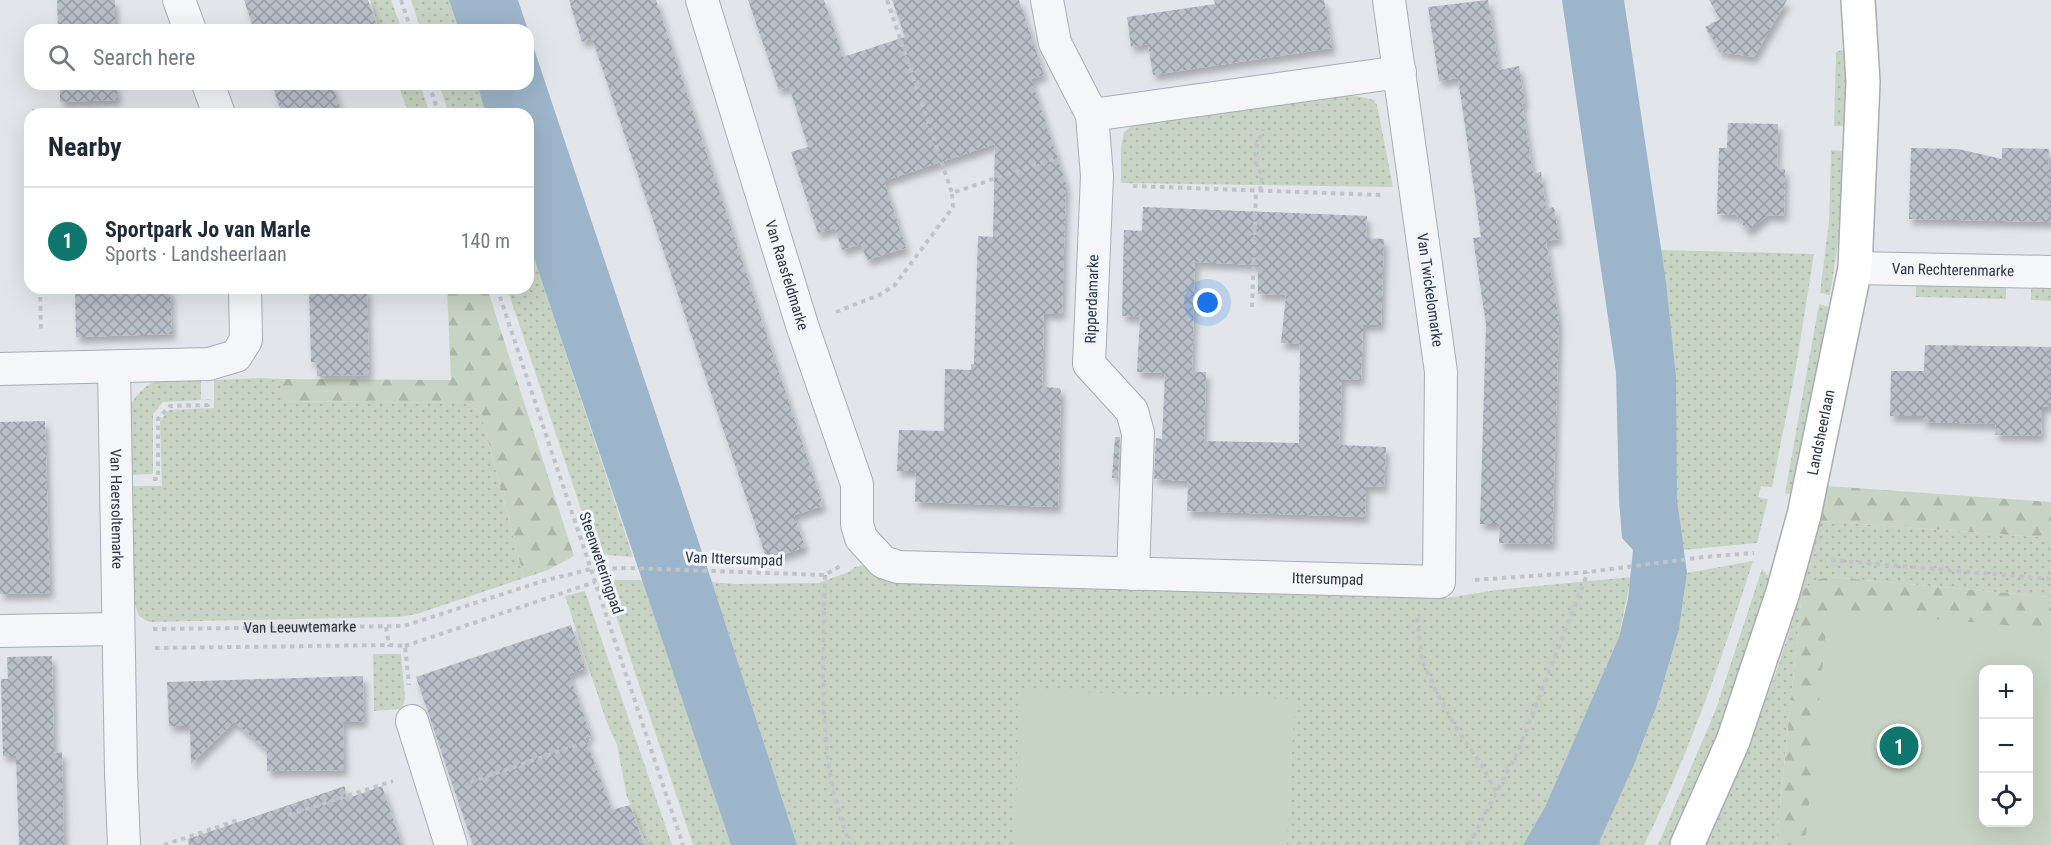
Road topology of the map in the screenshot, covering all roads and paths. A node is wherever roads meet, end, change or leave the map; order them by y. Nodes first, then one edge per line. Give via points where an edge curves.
1 (179, 0) edge
2 (401, 0) edge
3 (702, 0) edge
4 (887, 0) edge
5 (1047, 0) edge
6 (1389, 0) edge
7 (1858, 0) edge
8 (187, 24) edge
9 (409, 24) edge
10 (1400, 72) junction
11 (210, 90) edge
12 (431, 90) edge
13 (1258, 92) junction
14 (217, 108) edge
15 (437, 108) edge
16 (1093, 130) junction
17 (1097, 185) junction
18 (1258, 191) junction
19 (952, 193) junction
20 (1417, 196) junction
21 (1855, 268) junction
22 (2051, 272) edge
23 (40, 294) edge
24 (245, 294) edge
25 (499, 294) edge
26 (1252, 307) dead end
27 (802, 325) junction
28 (209, 364) junction
29 (114, 367) junction
30 (42, 368) junction
31 (0, 369) edge
32 (116, 479) junction
33 (869, 549) junction
34 (1791, 557) junction
35 (591, 569) junction
36 (1588, 572) junction
37 (1133, 574) junction
38 (825, 575) junction
39 (2051, 579) edge
40 (595, 582) junction
41 (1427, 582) junction
42 (386, 627) junction
43 (118, 629) junction
44 (0, 631) edge
45 (389, 645) junction
46 (405, 646) junction
47 (412, 721) joint
48 (591, 740) dead end
49 (431, 782) junction
50 (1496, 792) junction
51 (288, 815) dead end
52 (238, 820) dead end
53 (124, 845) edge
54 (164, 845) edge
55 (451, 845) edge
56 (683, 845) edge
57 (850, 845) edge
58 (1469, 845) edge
59 (1687, 845) edge

1 - 8 street
2 - 9 path
3 - 27 street, Van Raasfeldmarke
4 - 19 path
5 - 16 street, Ripperdamarke via 1055,43
6 - 10 street, Van Twickelomarke
7 - 21 street, Landsheerlaan via 1863,82
10 - 13 street
10 - 20 street, Van Twickelomarke
11 - 14 street
12 - 15 path
13 - 16 street
13 - 18 path via 1264,117 1263,134 1255,150 1262,175
16 - 17 street, Ripperdamarke
16 - 19 path
17 - 18 path
17 - 37 street, Ripperdamarke via 1089,364 1132,411 1138,433
18 - 20 path
18 - 26 path
19 - 27 path via 953,207 894,286
20 - 41 street, Van Twickelomarke via 1442,372
21 - 22 street, Van Rechterenmarke
21 - 34 street, Landsheerlaan via 1804,515
23 - 30 path
24 - 28 street via 246,340 236,356
25 - 35 path, Steenweteringpad
27 - 33 street, Van Raasfeldmarke via 857,484 857,524
28 - 29 street
28 - 32 path via 208,405 170,406 158,419 158,479
29 - 30 street
29 - 32 street, Van Haersoltemarke
30 - 31 street
32 - 43 street, Van Haersoltemarke
33 - 37 street, Ittersumpad via 883,562 898,567
33 - 38 path
34 - 36 path via 1757,553
34 - 39 path
34 - 59 street, Landsheerlaan via 1763,657 1733,741
35 - 38 path, Van Ittersumpad
35 - 40 path, Steenweteringpad
35 - 42 path, Van Leeuwtemarke via 404,626
36 - 41 path
36 - 50 path via 1518,751
37 - 41 street, Ittersumpad
38 - 57 path via 826,750
40 - 46 path
40 - 56 path, Steenweteringpad
41 - 50 path via 1416,612 1422,661 1458,731
42 - 43 path, Van Leeuwtemarke
42 - 45 path
43 - 44 street
43 - 45 path via 152,648
43 - 53 street, Van Haersoltemarke
45 - 46 path
46 - 47 path
47 - 49 street
48 - 49 path
49 - 51 path
49 - 55 street
50 - 58 path
52 - 54 path

